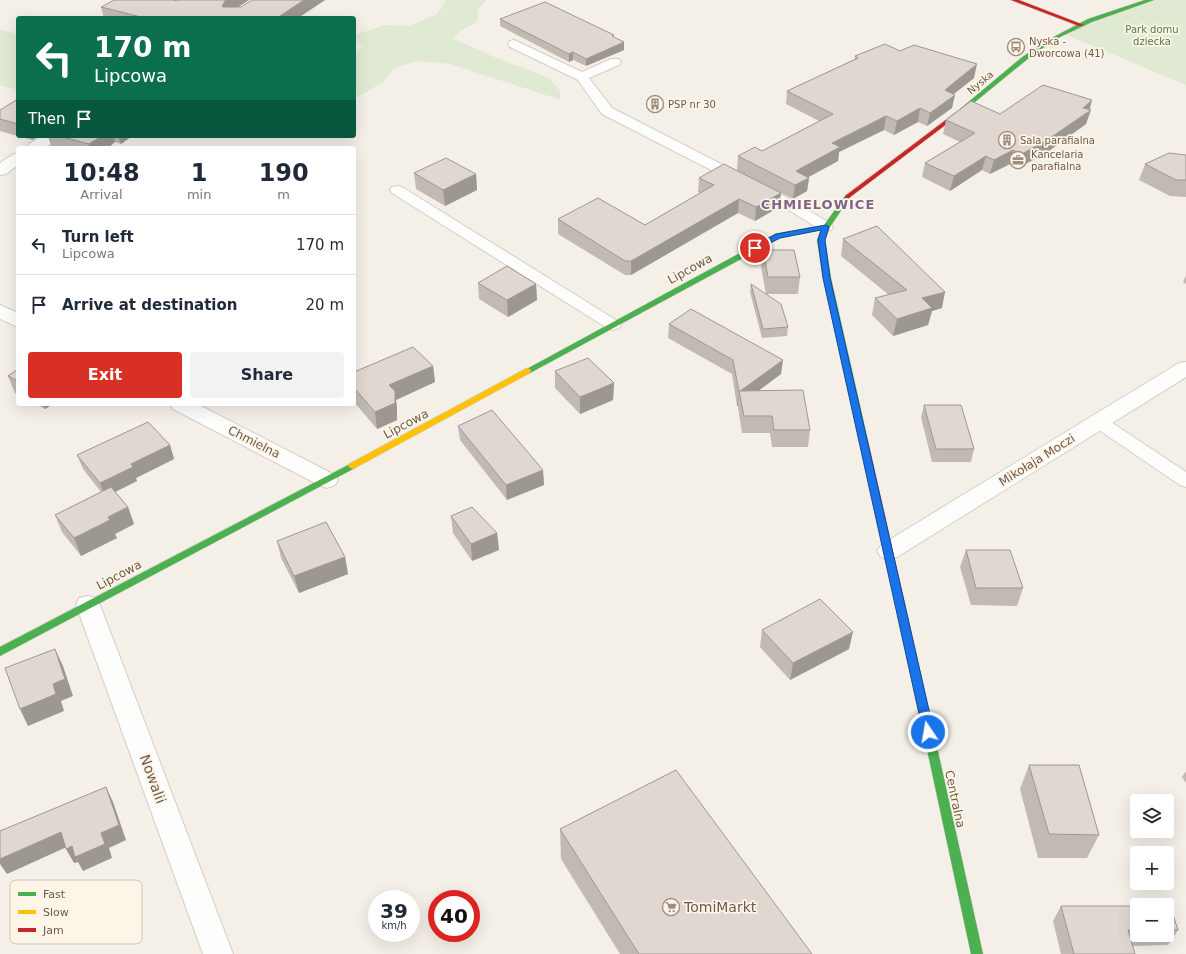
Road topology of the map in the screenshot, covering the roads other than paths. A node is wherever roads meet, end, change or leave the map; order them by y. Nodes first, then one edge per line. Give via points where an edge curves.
1 (1014, 0) edge
2 (1151, 0) edge
3 (1081, 25) junction
4 (514, 44) dead end
5 (614, 62) dead end
6 (582, 77) junction
7 (49, 138) edge
8 (37, 146) edge
9 (16, 159) edge
10 (0, 170) edge
11 (397, 190) dead end
12 (826, 227) junction
13 (0, 312) edge
14 (16, 320) edge
15 (613, 325) junction
16 (1186, 368) edge
17 (184, 406) edge
18 (1099, 422) junction
19 (327, 480) junction
20 (1186, 481) edge
21 (889, 551) junction
22 (88, 605) junction
23 (0, 652) edge
24 (218, 954) edge
25 (977, 954) edge

1 - 3 street
2 - 3 street, Nyska via 1119,9
3 - 12 street, Nyska via 1034,51 983,94 860,186 844,200
4 - 6 lane
5 - 6 lane
6 - 12 lane via 607,111 785,203
7 - 8 street
9 - 10 street
11 - 15 lane
12 - 15 street, Lipcowa via 778,236
12 - 21 street, Centralna via 821,240 827,278
13 - 14 street
15 - 19 street, Lipcowa
16 - 18 street, Mikołaja Moczi
17 - 19 street, Chmielna
18 - 20 lane
18 - 21 street, Mikołaja Moczi
19 - 22 street, Lipcowa
21 - 25 street, Centralna
22 - 23 street, Lipcowa
22 - 24 street, Nowalii

